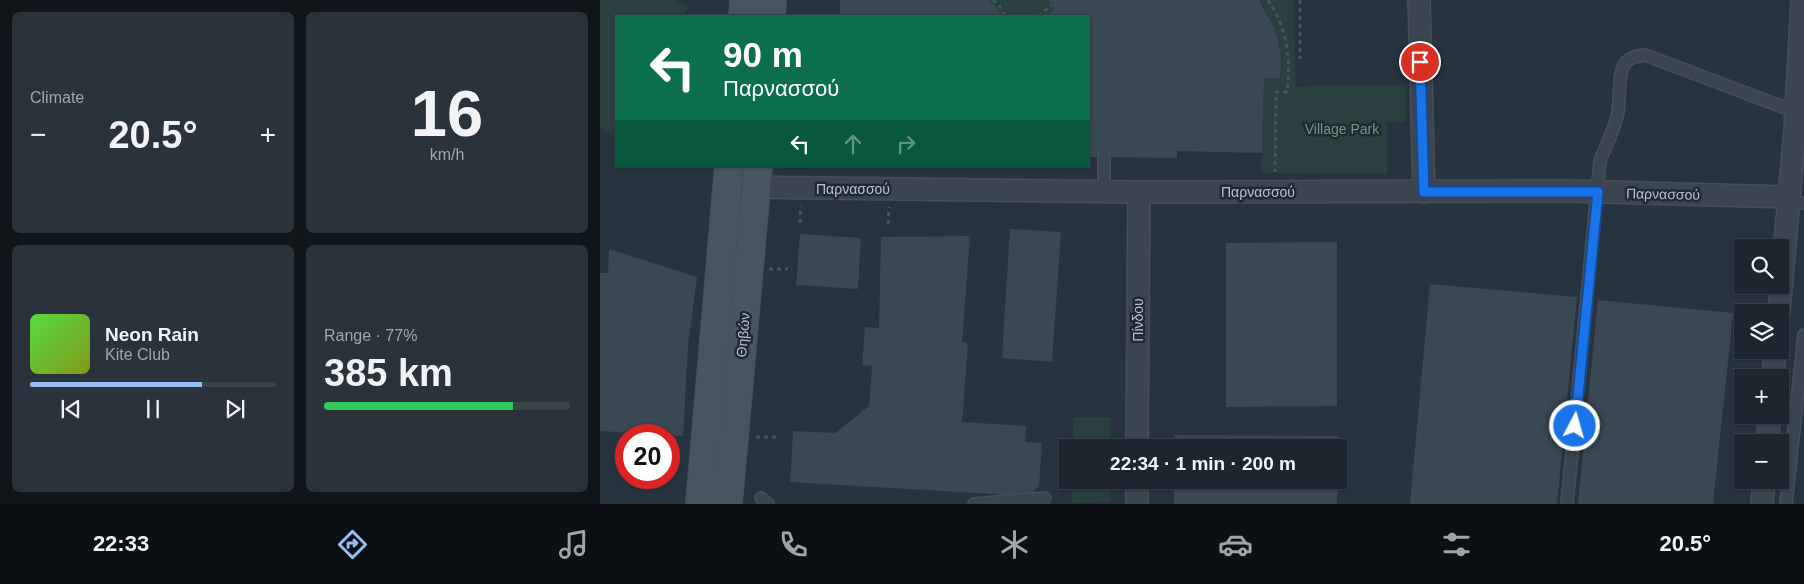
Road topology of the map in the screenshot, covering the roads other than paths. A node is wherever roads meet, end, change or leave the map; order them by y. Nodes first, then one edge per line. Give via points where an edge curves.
1 (744, 0) edge
2 (772, 0) edge
3 (1419, 0) edge
4 (1802, 0) edge
5 (742, 15) edge
6 (771, 15) edge
7 (1796, 112) junction
8 (1104, 157) dead end
9 (728, 177) edge
10 (757, 177) edge
11 (1104, 191) junction
12 (1139, 192) junction
13 (1424, 192) junction
14 (1598, 192) junction
15 (1794, 201) edge
16 (1780, 304) edge
17 (1804, 335) edge
18 (1137, 439) edge
19 (1137, 489) edge
20 (1763, 489) edge
21 (1045, 498) dead end
22 (700, 504) edge
23 (728, 504) edge
24 (974, 504) edge
25 (1137, 504) edge
26 (1567, 504) edge
27 (1762, 504) edge
28 (1786, 504) edge

1 - 5 main road
2 - 6 main road
3 - 13 street
4 - 7 street
7 - 14 lane via 1645,55 1634,57 1625,63 1622,70 1618,114 1600,160
7 - 15 street
8 - 11 lane
9 - 10 street, Παρνασσού
9 - 22 main road, Θηβών
10 - 11 street, Παρνασσού
10 - 23 main road, Θηβών
11 - 12 street, Παρνασσού
12 - 13 street, Παρνασσού
12 - 18 street, Πίνδου
13 - 14 street, Παρνασσού
14 - 15 street, Παρνασσού
14 - 26 lane
15 - 16 street
17 - 28 lane
19 - 25 street
20 - 27 street
21 - 24 lane

